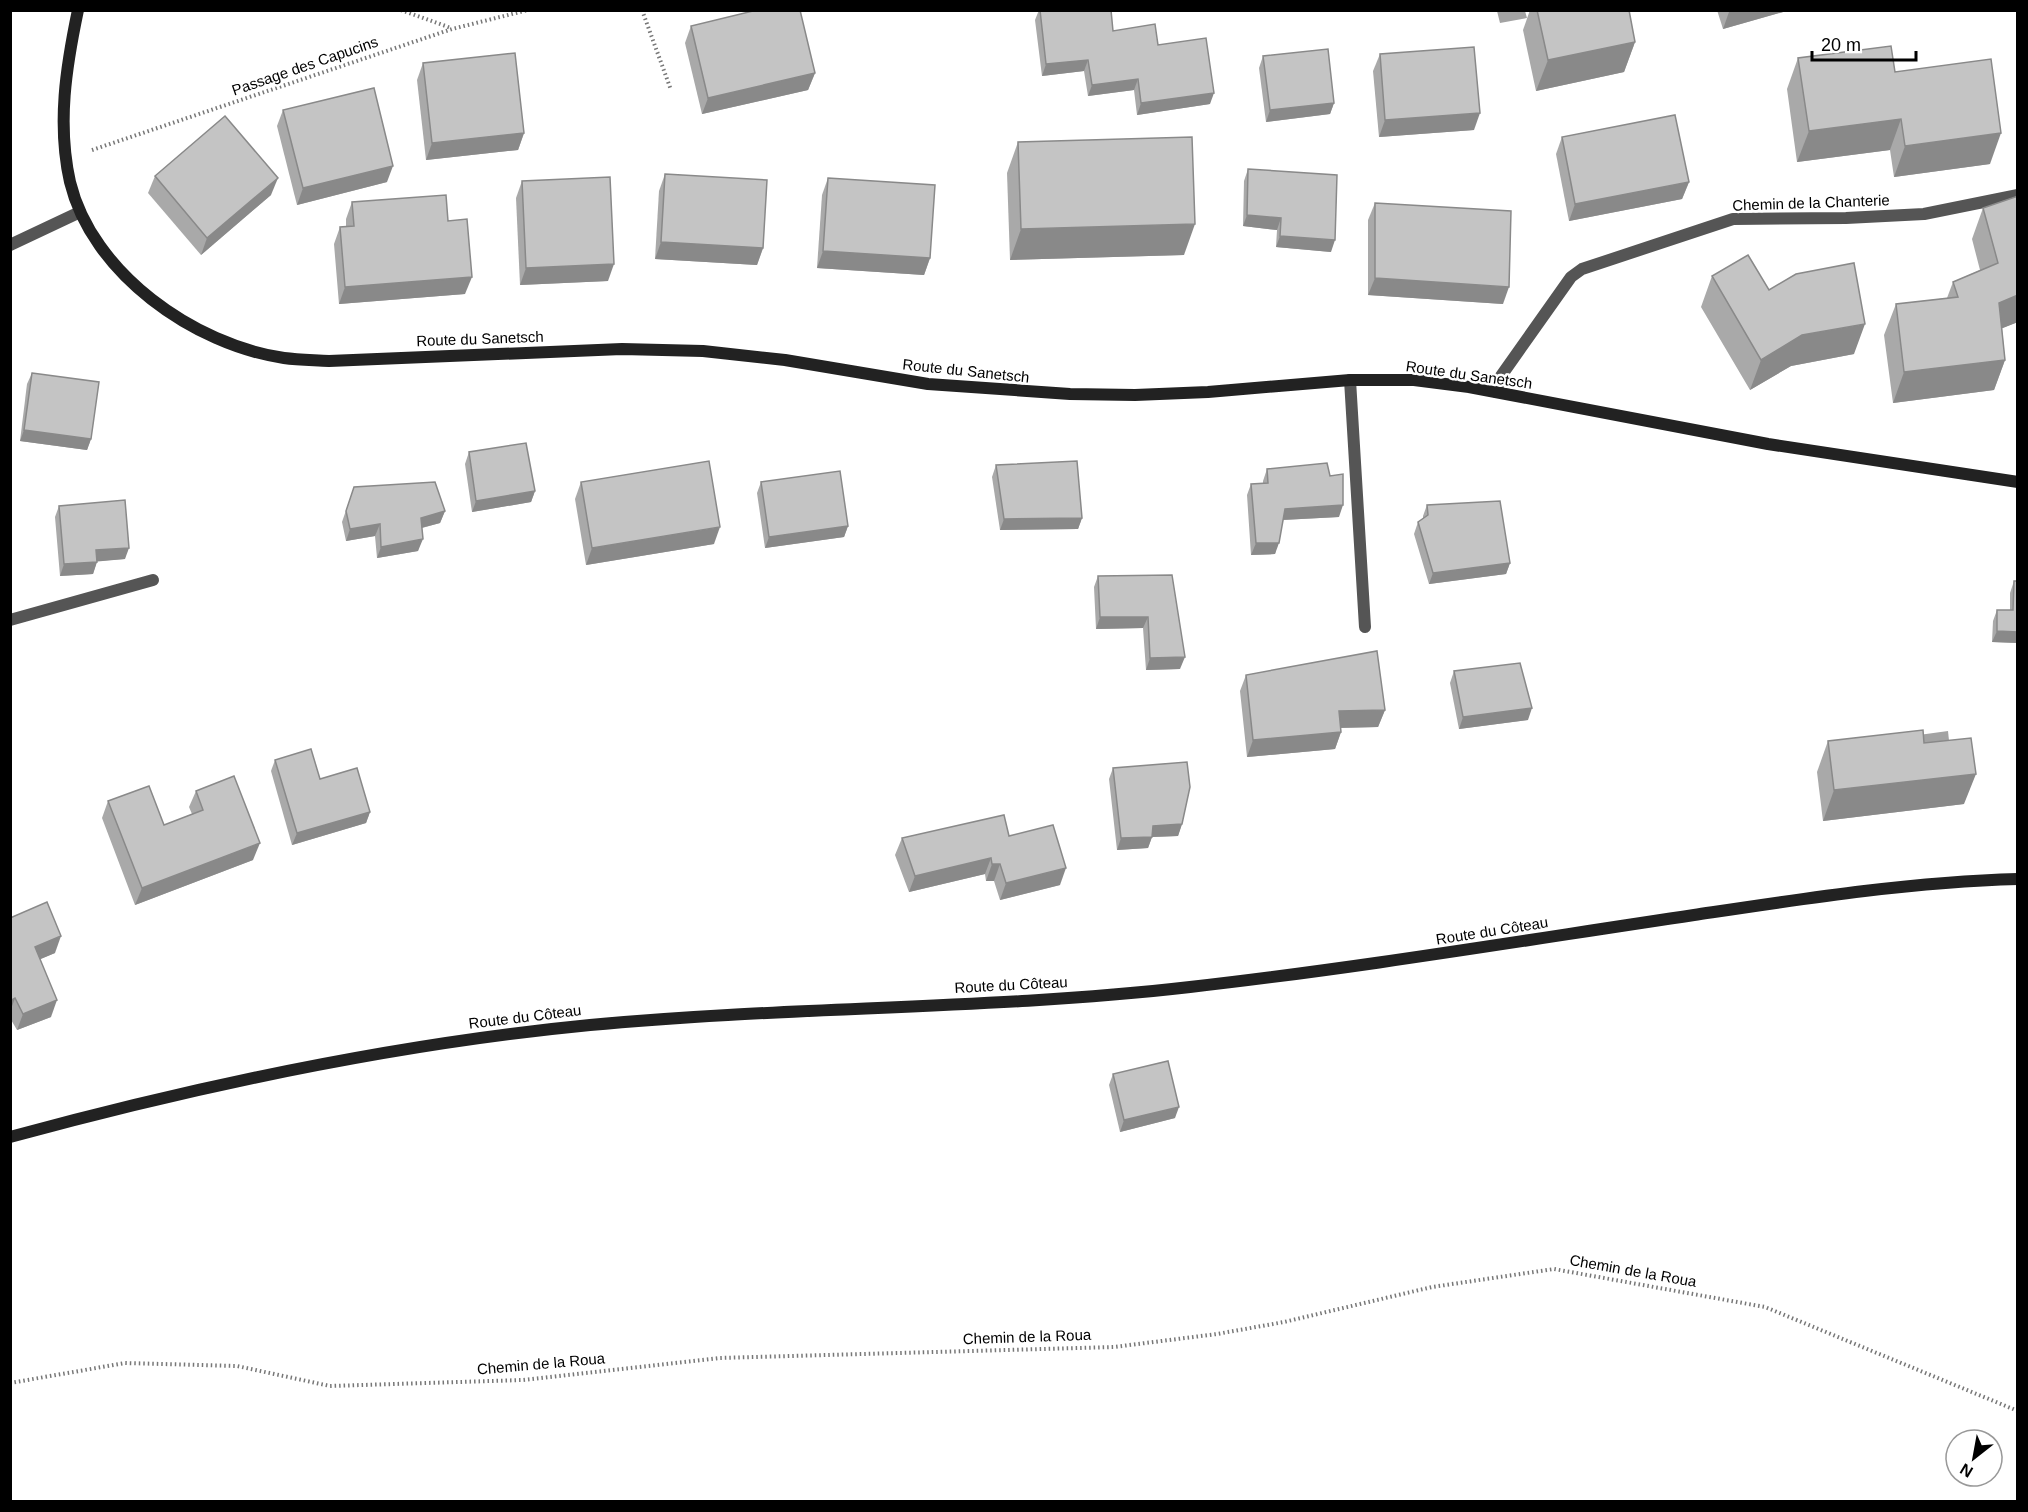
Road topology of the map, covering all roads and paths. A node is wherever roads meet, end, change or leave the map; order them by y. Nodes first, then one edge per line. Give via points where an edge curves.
1 (78, 10) edge
2 (401, 10) edge
3 (528, 10) edge
4 (642, 10) edge
5 (452, 29) junction
6 (671, 90) dead end
7 (92, 150) dead end
8 (2018, 195) edge
9 (80, 212) junction
10 (10, 245) edge
11 (1350, 380) junction
12 (1496, 392) junction
13 (2018, 482) edge
14 (153, 580) dead end
15 (10, 620) edge
16 (1365, 627) dead end
17 (2018, 879) edge
18 (10, 1137) edge
19 (10, 1383) edge
20 (2018, 1412) edge

1 - 9 street, Route du Sanetsch via 64,94 64,138
2 - 5 path
3 - 5 path, Passage des Capucins
4 - 6 path
5 - 7 path, Passage des Capucins
8 - 12 street, Chemin de la Chanterie via 1924,214 1733,219 1582,269 1571,277 1501,376
9 - 10 street
9 - 11 street, Route du Sanetsch via 103,249 131,282 161,307 195,328 237,346 283,358 329,361 622,349 703,351 928,384 1070,394 1208,392
11 - 12 street, Route du Sanetsch via 1414,380
11 - 16 street
12 - 13 street, Route du Sanetsch via 1768,444
14 - 15 street
17 - 18 street, Route du Côteau via 1839,894 1414,958 1183,988 661,1019 504,1034 409,1047 222,1083
19 - 20 path, Chemin de la Roua via 125,1363 237,1366 330,1386 523,1380 720,1358 1114,1347 1284,1322 1432,1287 1554,1269 1765,1306

